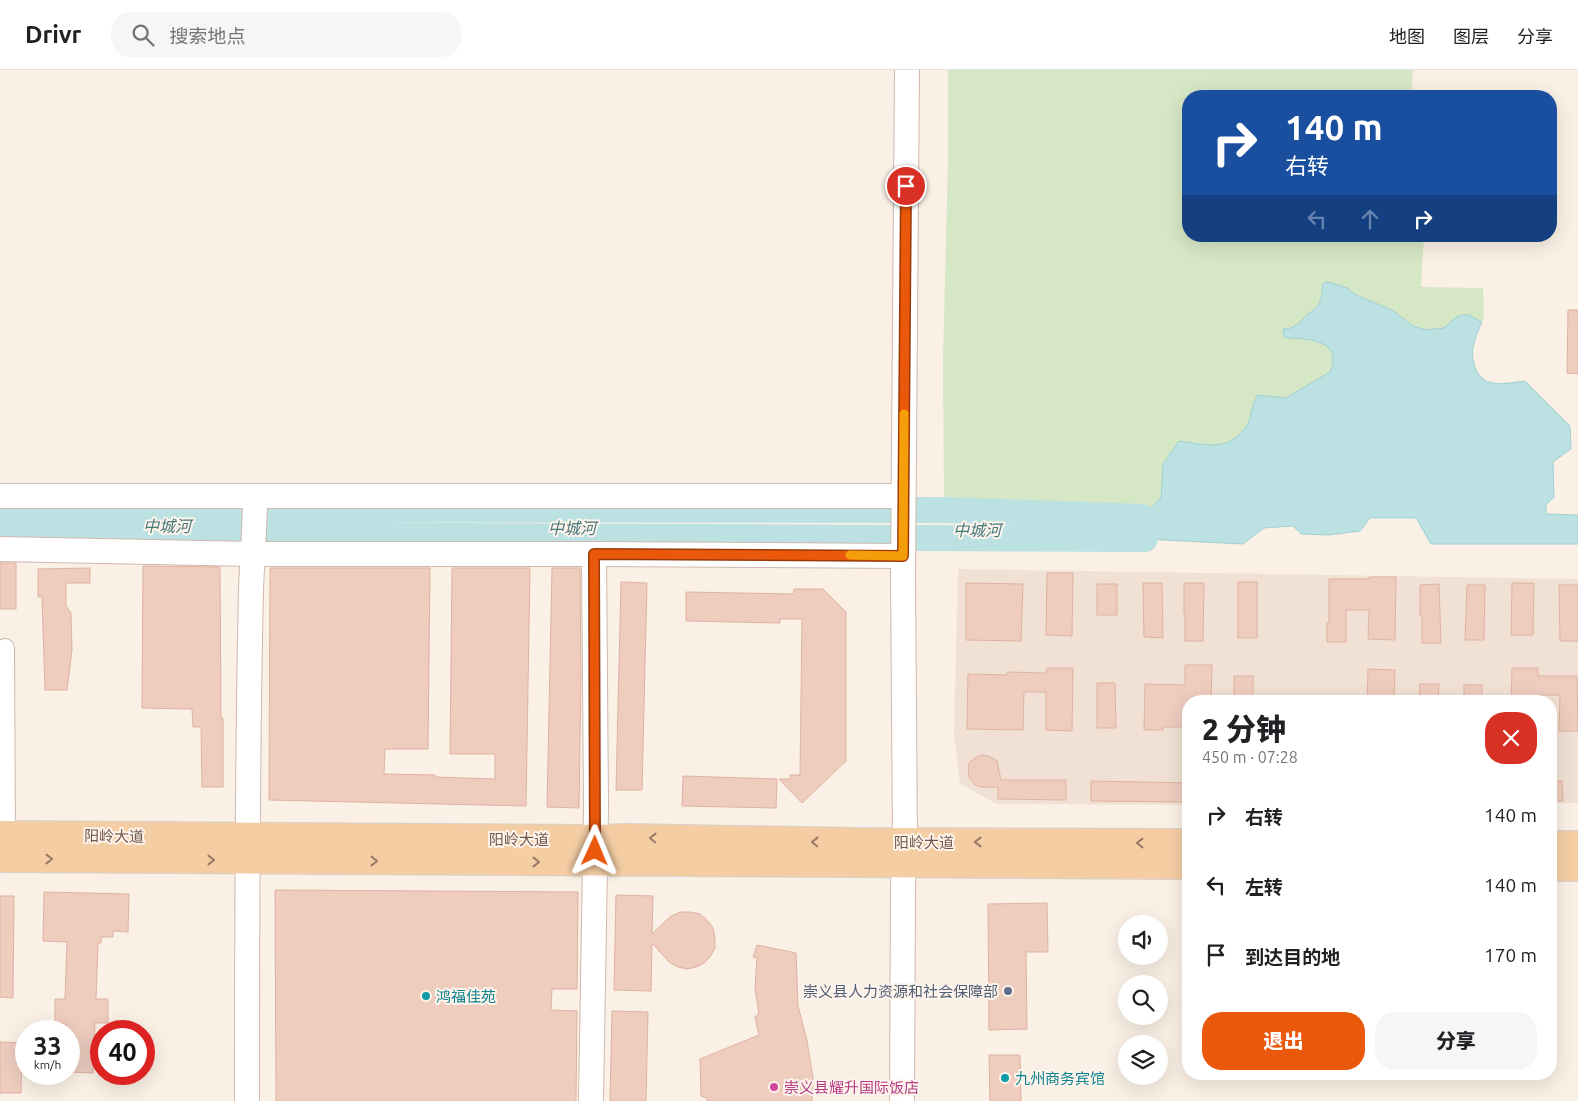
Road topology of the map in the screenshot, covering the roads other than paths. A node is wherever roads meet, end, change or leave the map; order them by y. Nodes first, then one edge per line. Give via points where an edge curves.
1 (907, 70) edge
2 (0, 496) edge
3 (255, 501) junction
4 (903, 502) junction
5 (254, 546) junction
6 (0, 549) edge
7 (903, 550) junction
8 (594, 554) junction
9 (4, 648) dead end
10 (2, 843) edge
11 (1182, 843) edge
12 (1557, 844) edge
13 (1578, 845) edge
14 (247, 849) junction
15 (595, 851) junction
16 (905, 853) junction
17 (1182, 864) edge
18 (1557, 867) edge
19 (1578, 867) edge
20 (247, 1101) edge
21 (591, 1101) edge
22 (902, 1101) edge

1 - 4 street
2 - 3 street
3 - 4 street
3 - 5 street
4 - 7 street
5 - 6 street
5 - 8 street
5 - 14 street
7 - 8 street
7 - 16 street
8 - 15 street
9 - 10 street
10 - 14 main road, 阳岭大道
11 -> 16 main road, 阳岭大道
12 - 13 main road
14 - 15 main road, 阳岭大道
14 - 20 street
15 - 16 main road, 阳岭大道 via 626,838
15 - 21 street
16 - 17 main road, 阳岭大道
16 - 22 street
18 - 19 main road

